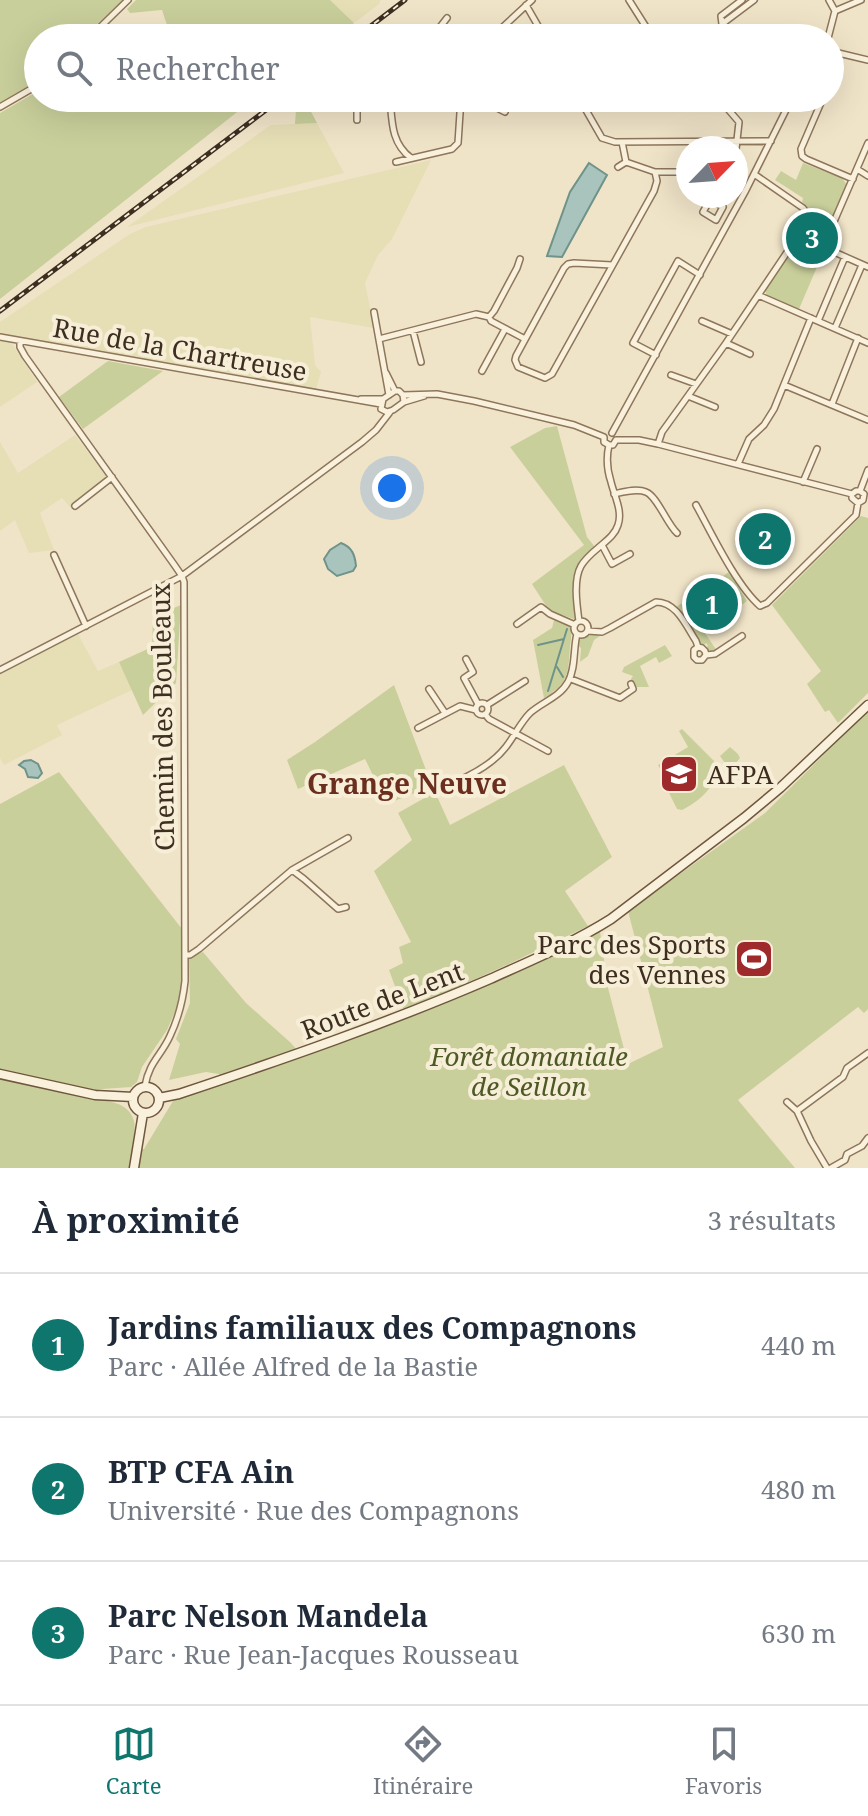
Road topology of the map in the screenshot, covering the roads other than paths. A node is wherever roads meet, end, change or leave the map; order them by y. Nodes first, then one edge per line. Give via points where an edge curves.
1 (128, 0) edge
2 (532, 0) edge
3 (629, 0) edge
4 (742, 0) edge
5 (754, 0) edge
6 (829, 0) edge
7 (861, 0) edge
8 (526, 5) junction
9 (835, 11) junction
10 (447, 18) dead end
11 (103, 24) edge
12 (442, 24) edge
13 (506, 24) edge
14 (537, 24) edge
15 (644, 24) edge
16 (832, 24) edge
17 (844, 53) edge
18 (868, 60) edge
19 (24, 93) edge
20 (0, 107) edge
21 (357, 112) edge
22 (391, 112) edge
23 (460, 112) edge
24 (587, 112) edge
25 (730, 112) edge
26 (785, 112) edge
27 (817, 112) edge
28 (357, 120) dead end
29 (738, 136) edge
30 (748, 141) edge
31 (771, 141) junction
32 (622, 142) junction
33 (676, 142) edge
34 (868, 143) edge
35 (412, 158) junction
36 (396, 162) dead end
37 (626, 162) junction
38 (618, 167) dead end
39 (857, 169) junction
40 (655, 172) junction
41 (676, 172) edge
42 (754, 174) junction
43 (868, 176) edge
44 (853, 179) junction
45 (845, 257) junction
46 (520, 259) dead end
47 (612, 265) junction
48 (865, 266) edge
49 (700, 275) junction
50 (758, 295) junction
51 (374, 312) dead end
52 (489, 317) junction
53 (811, 318) junction
54 (702, 321) dead end
55 (818, 321) junction
56 (835, 328) junction
57 (505, 329) junction
58 (413, 331) junction
59 (732, 334) junction
60 (0, 337) edge
61 (858, 338) junction
62 (379, 339) junction
63 (525, 339) junction
64 (20, 341) junction
65 (726, 343) junction
66 (868, 343) edge
67 (750, 354) dead end
68 (656, 355) junction
69 (421, 362) dead end
70 (384, 369) junction
71 (482, 371) dead end
72 (671, 375) dead end
73 (696, 384) junction
74 (784, 385) junction
75 (395, 391) junction
76 (688, 396) junction
77 (403, 399) junction
78 (385, 404) junction
79 (832, 404) junction
80 (715, 407) dead end
81 (868, 420) edge
82 (612, 433) junction
83 (604, 437) junction
84 (616, 440) junction
85 (658, 444) junction
86 (609, 445) junction
87 (817, 449) dead end
88 (738, 464) junction
89 (868, 470) edge
90 (112, 477) junction
91 (803, 482) junction
92 (860, 491) junction
93 (614, 494) junction
94 (852, 494) junction
95 (866, 498) edge
96 (858, 503) junction
97 (696, 505) dead end
98 (75, 506) dead end
99 (677, 533) dead end
100 (602, 545) junction
101 (630, 554) dead end
102 (54, 555) dead end
103 (182, 576) junction
104 (577, 623) junction
105 (517, 624) dead end
106 (86, 626) junction
107 (588, 631) junction
108 (577, 634) junction
109 (742, 636) dead end
110 (698, 647) junction
111 (706, 655) junction
112 (466, 659) dead end
113 (0, 670) edge
114 (571, 679) junction
115 (525, 681) dead end
116 (631, 684) dead end
117 (429, 689) dead end
118 (487, 705) junction
119 (868, 705) edge
120 (477, 707) junction
121 (445, 713) junction
122 (485, 714) junction
123 (418, 728) dead end
124 (515, 733) junction
125 (548, 751) dead end
126 (443, 787) dead end
127 (348, 838) dead end
128 (292, 870) junction
129 (346, 907) dead end
130 (185, 955) junction
131 (868, 1053) edge
132 (0, 1074) edge
133 (145, 1086) junction
134 (133, 1097) junction
135 (159, 1098) junction
136 (787, 1102) dead end
137 (797, 1111) junction
138 (143, 1113) junction
139 (868, 1138) edge
140 (134, 1168) edge
141 (829, 1168) edge

1 - 11 street
2 - 8 street
3 - 15 street
4 - 5 street via 721,16 722,24
6 - 9 street
7 - 9 street
8 - 13 street
8 - 14 street
9 - 16 street
10 - 12 street
17 - 18 street
19 - 20 street
21 - 28 street
22 - 35 street via 396,142
23 - 35 street via 458,143 452,149
24 - 32 street via 602,138
25 - 29 street via 739,122
26 - 31 street
27 - 44 street via 802,156
30 - 31 street
31 - 42 street
32 - 33 street
32 - 37 street
34 - 39 street
35 - 36 street
37 - 38 street
37 - 40 street
39 - 43 street
39 - 44 street
40 - 41 street
40 - 47 street via 654,191
42 - 49 street
42 - 50 street via 803,208 807,218
44 - 45 street via 823,247
45 - 48 street
45 - 55 street
46 - 52 street
47 - 63 street via 568,264
47 - 63 street via 549,376 516,364
48 - 56 street
49 - 68 street
49 - 68 street via 678,261 631,341
50 - 53 street
50 - 59 street
51 - 62 street
52 - 57 street
52 - 58 street via 476,314
53 - 55 street
53 - 74 street
54 - 59 street
55 - 56 street
56 - 61 street
57 - 63 street
57 - 71 street
58 - 62 street
58 - 69 street
59 - 65 street
60 - 64 street, Rue de la Chartreuse
61 - 66 street
61 - 79 street
62 - 70 street
64 - 78 street, Rue de la Chartreuse
64 - 90 street, Chemin des Bouleaux via 25,356
65 - 67 street
65 - 73 street
68 - 82 street
70 - 75 street
70 - 78 street
72 - 73 street
73 - 76 street
74 - 79 street
74 - 88 street
75 - 77 street
75 - 78 street
76 - 80 street
76 - 85 street
77 - 78 street
77 - 83 street via 437,394 564,422
78 - 103 street via 376,430
79 - 81 street
82 - 83 street
82 - 84 street
83 - 86 street
84 - 85 street
84 - 86 street
85 - 88 street
86 - 93 street
87 - 91 street
88 - 91 street
89 - 92 street
90 - 98 street
90 - 103 street, Chemin des Bouleaux
91 - 94 street
92 - 94 street
92 - 95 street
93 - 99 street via 646,491
93 - 100 street via 620,520
94 - 96 street
95 - 96 street
96 - 97 street via 856,515 760,606
100 - 101 street via 612,564
100 - 104 street via 579,570
102 - 106 street
103 - 106 street
103 - 130 street, Chemin des Bouleaux
104 - 105 street via 541,607
104 - 107 street via 586,623
104 - 108 street
106 - 113 street
107 - 108 street
107 - 110 street via 602,632 661,601 675,608
108 - 114 street
109 - 111 street
110 - 111 street
110 - 111 street via 695,662
112 - 120 street via 473,672 464,678
114 - 116 street via 620,698 633,689
114 - 124 street
115 - 118 street
117 - 121 street
118 - 120 street
118 - 122 street
119 - 135 street, Route de Lent via 761,804 611,919 413,1011
120 - 121 street via 460,706
120 - 122 street
121 - 123 street
122 - 124 street
124 - 125 street
124 - 126 street via 496,758
127 - 128 street
128 - 129 street via 338,909
128 - 130 street via 199,949
130 - 133 street, Chemin des Bouleaux via 181,1005
131 - 137 street
132 - 134 street via 95,1095
133 - 134 street
133 - 135 street
134 - 138 street
135 - 138 street via 155,1110
136 - 137 street
137 - 141 street
138 - 140 street
139 - 141 street

